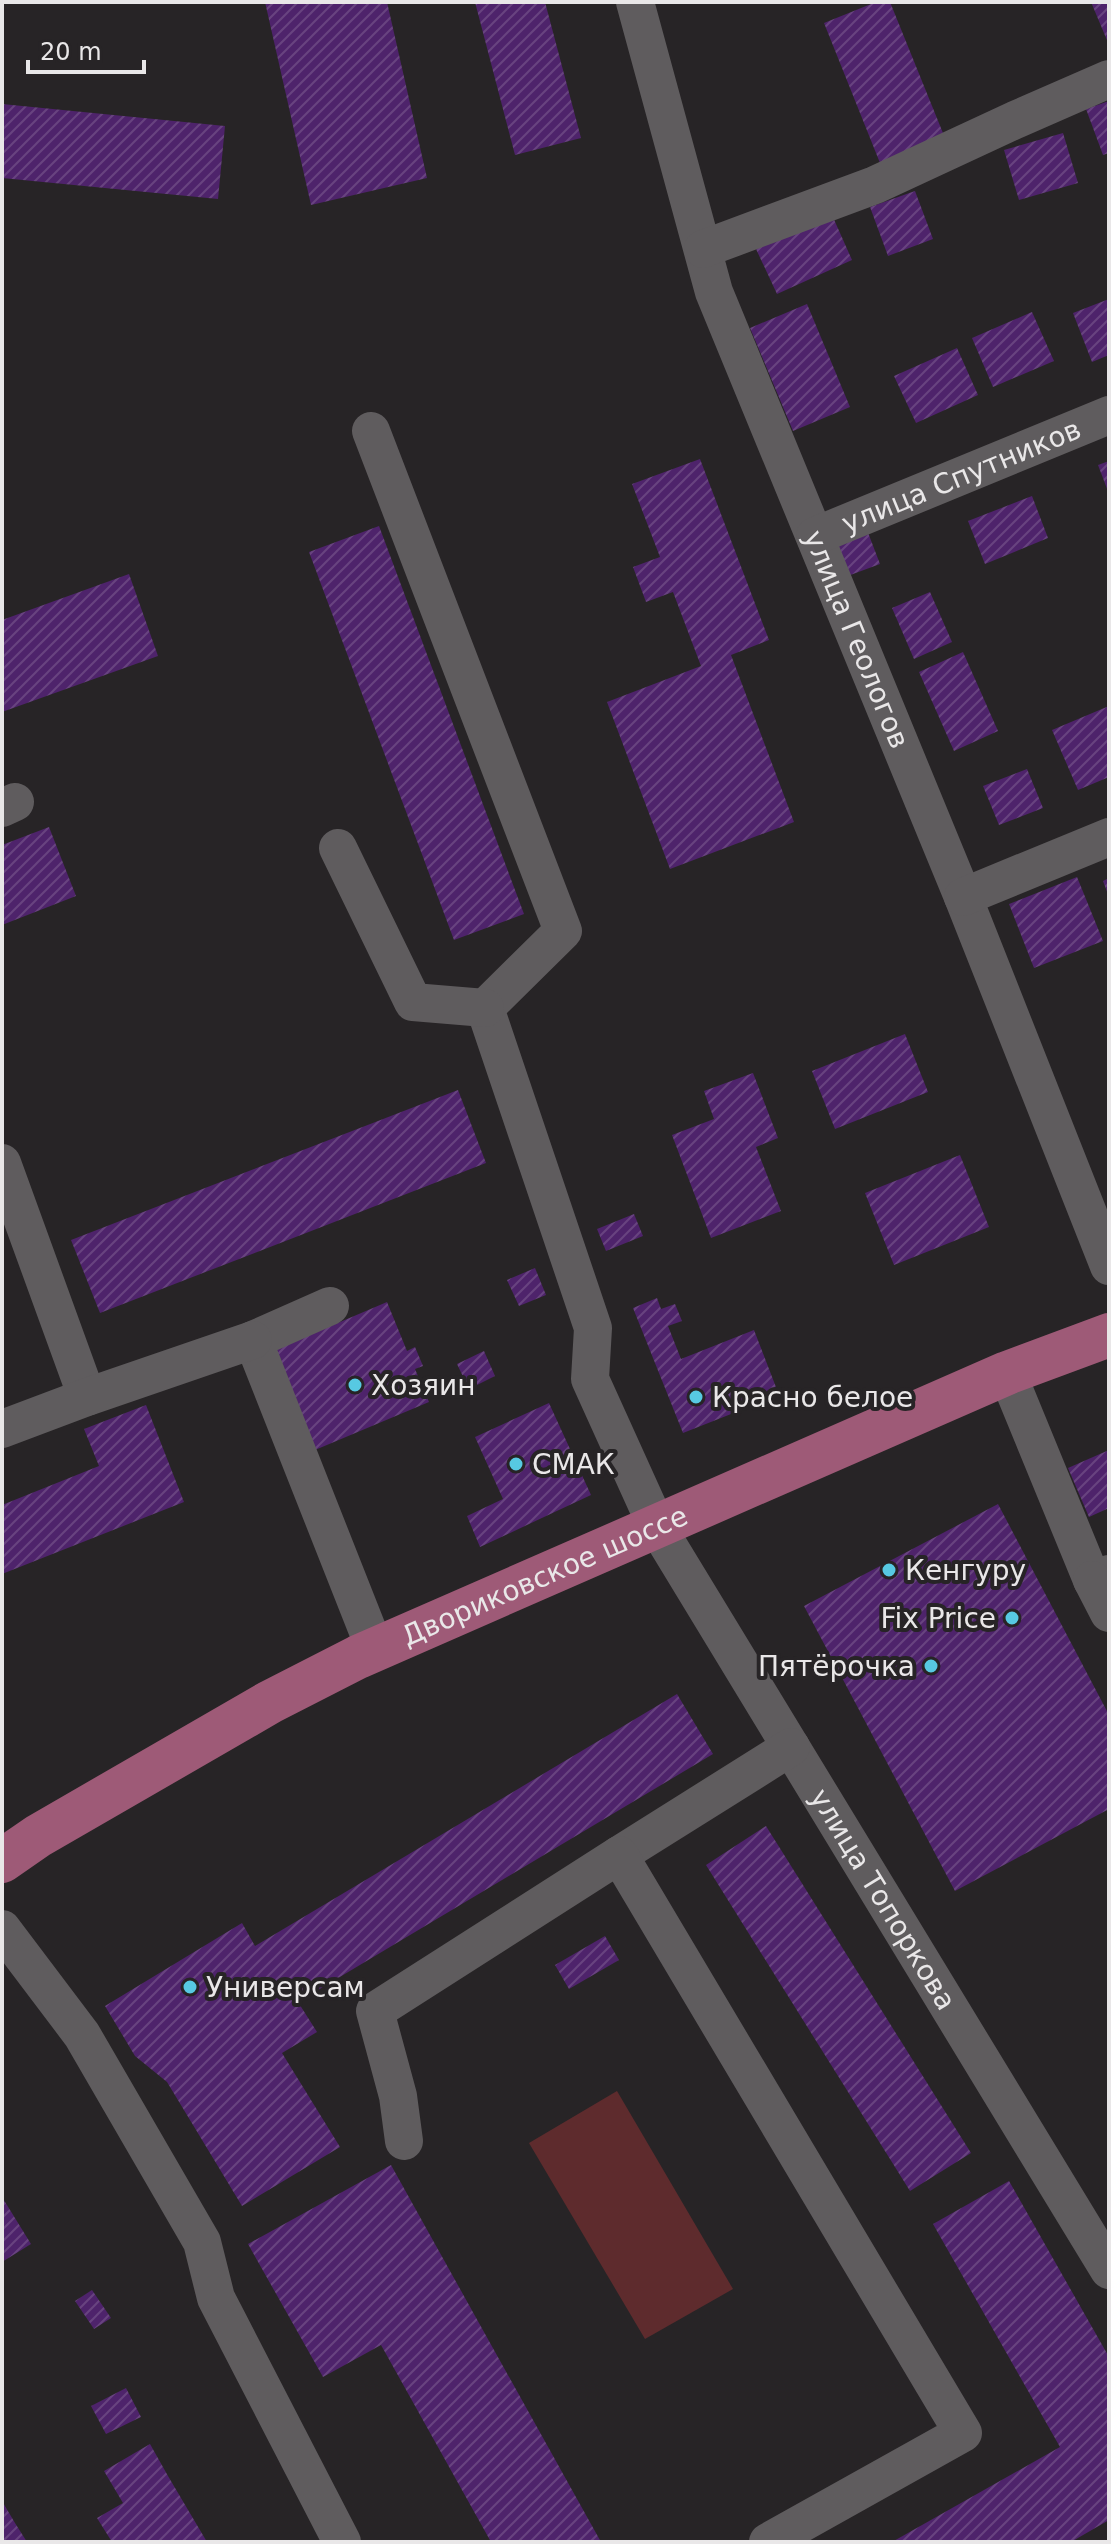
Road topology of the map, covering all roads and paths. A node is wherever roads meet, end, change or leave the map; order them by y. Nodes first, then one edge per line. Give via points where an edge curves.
1 (635, 2) edge
2 (1109, 79) edge
3 (703, 249) junction
4 (1109, 415) edge
5 (371, 431) dead end
6 (815, 536) junction
7 (1109, 837) edge
8 (338, 848) dead end
9 (963, 897) junction
10 (485, 1008) junction
11 (2, 1163) edge
12 (1109, 1266) edge
13 (330, 1306) dead end
14 (1109, 1335) edge
15 (253, 1340) junction
16 (1007, 1373) junction
17 (87, 1397) junction
18 (2, 1429) edge
19 (657, 1527) junction
20 (1103, 1589) edge
21 (375, 1649) junction
22 (791, 1747) junction
23 (619, 1855) junction
24 (2, 1861) edge
25 (2, 1929) edge
26 (404, 2141) dead end
27 (1109, 2270) edge
28 (342, 2542) edge
29 (768, 2542) edge

1 - 3 street, улица Геологов
2 - 3 street via 875,185
3 - 6 street, улица Геологов via 714,292
4 - 6 street, улица Спутников
5 - 10 street via 563,931
6 - 9 street, улица Геологов
7 - 9 street
8 - 10 street via 413,1002
9 - 12 street, улица Геологов
10 - 19 street, улица Топоркова via 593,1328 590,1379
11 - 17 street
13 - 15 street
14 - 16 main road, Двориковское шоссе
15 - 17 street
15 - 21 street
16 - 19 main road, Двориковское шоссе
16 - 20 street
17 - 18 street
19 - 21 main road, Двориковское шоссе
19 - 22 street, улица Топоркова
21 - 24 main road, Двориковское шоссе via 270,1702
22 - 23 street
22 - 27 street, улица Топоркова
23 - 26 street via 375,2011
23 - 29 street via 963,2433
25 - 28 street via 82,2035 202,2242 216,2298

